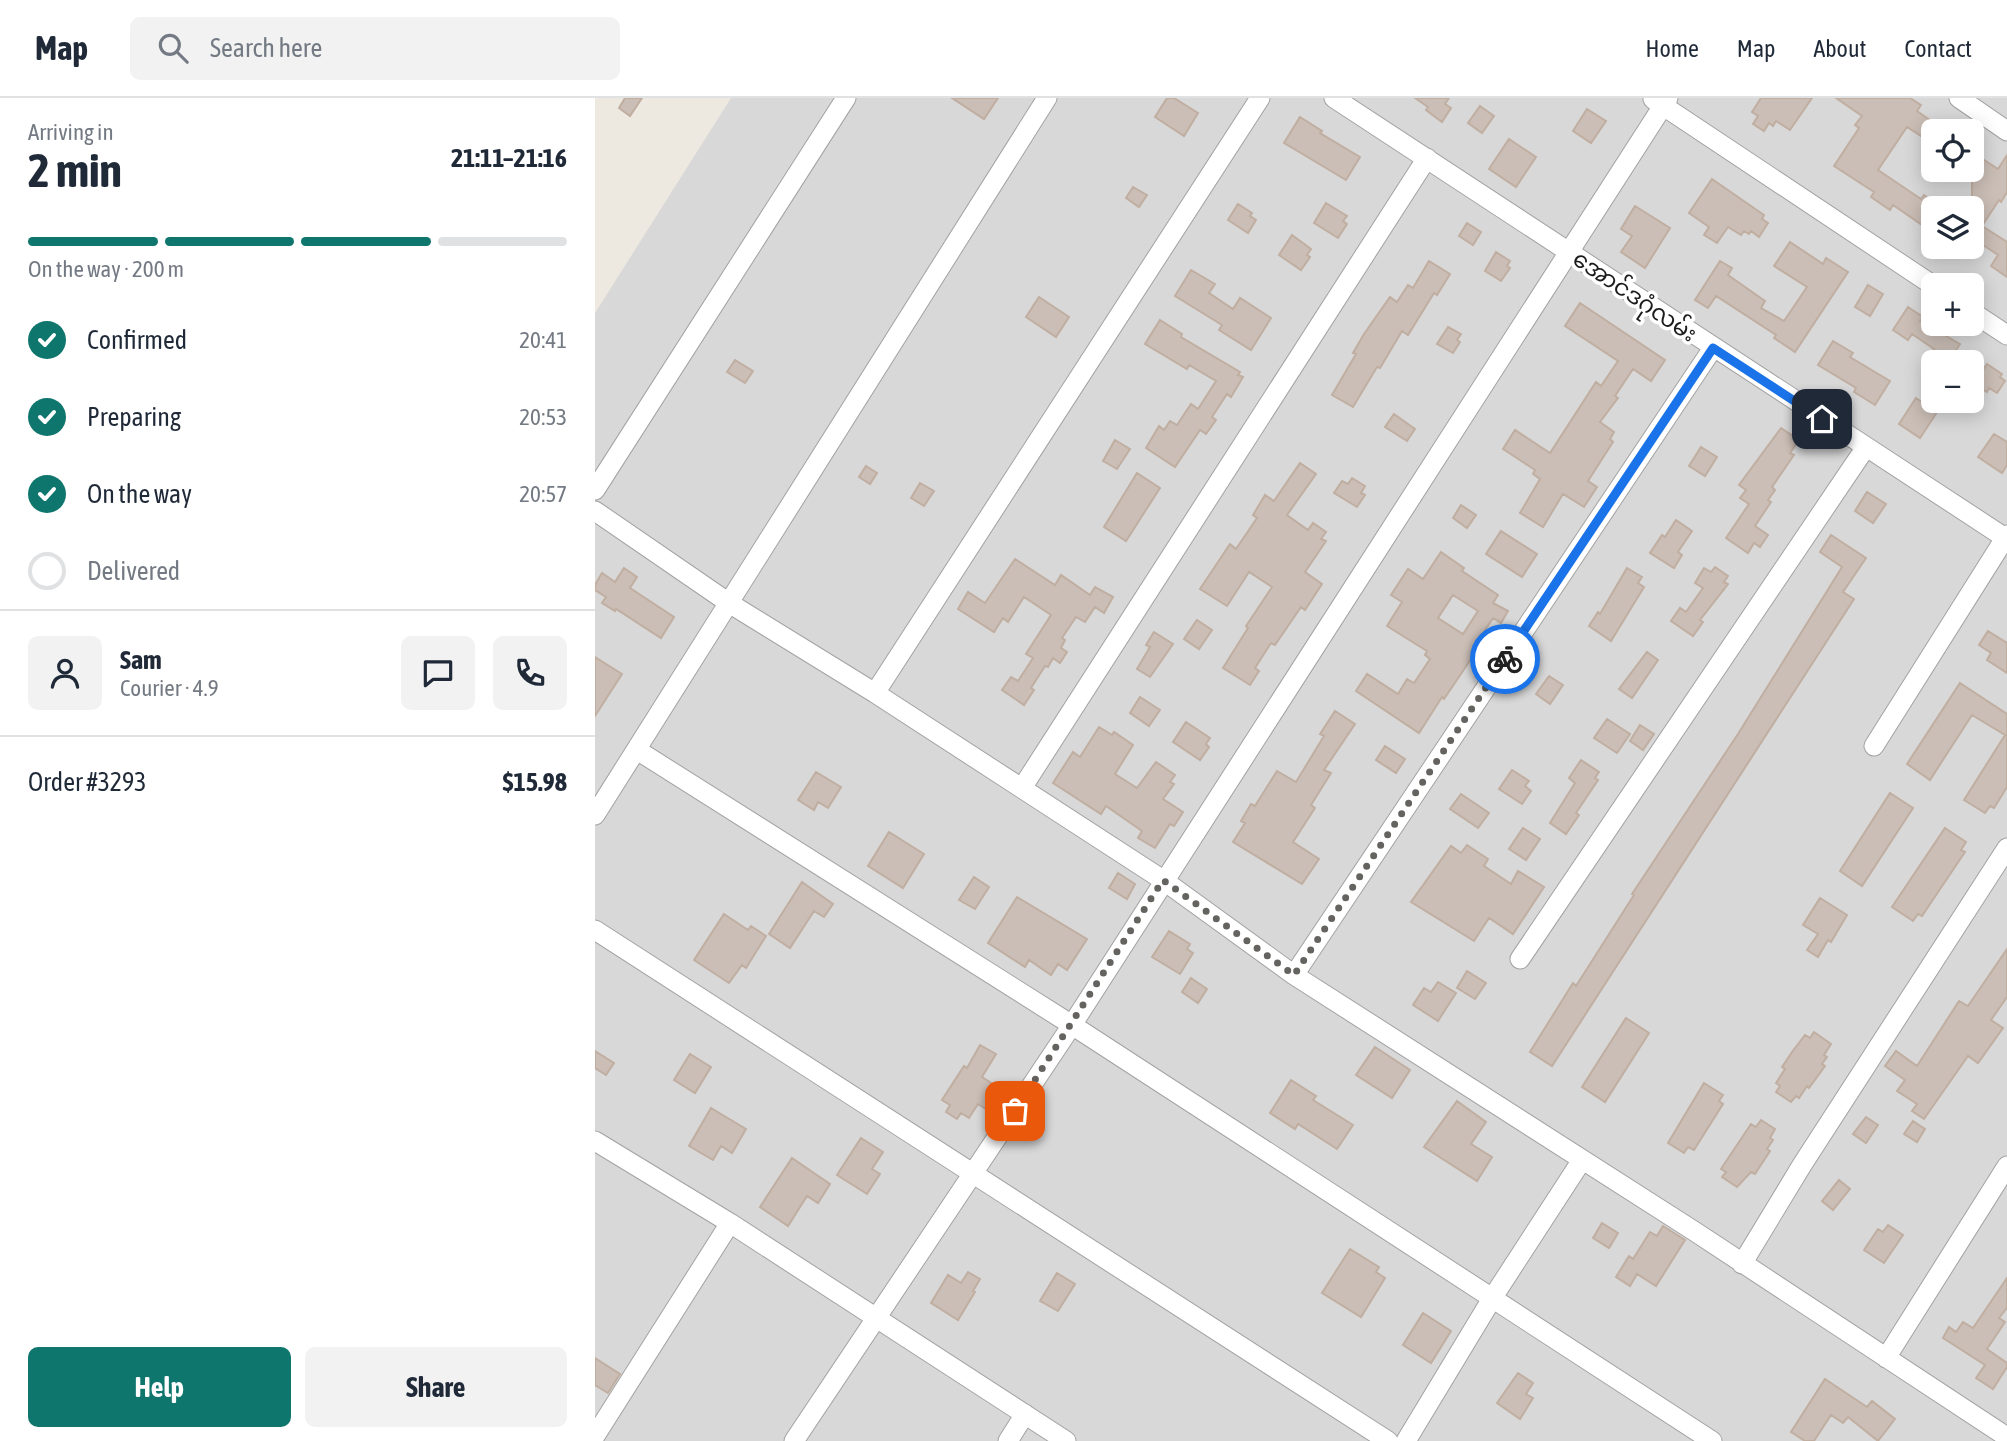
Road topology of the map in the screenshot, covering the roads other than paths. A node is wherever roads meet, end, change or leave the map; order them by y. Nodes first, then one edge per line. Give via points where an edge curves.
1 (846, 98) edge
2 (1047, 98) edge
3 (1260, 98) edge
4 (1334, 98) edge
5 (1959, 98) edge
6 (1661, 100) edge
7 (2007, 131) edge
8 (1427, 158) junction
9 (1569, 252) junction
10 (1921, 277) edge
11 (1984, 320) edge
12 (2007, 335) edge
13 (1713, 348) junction
14 (1866, 447) junction
15 (595, 490) edge
16 (595, 511) edge
17 (2006, 537) edge
18 (729, 603) junction
19 (875, 693) junction
20 (1874, 746) dead end
21 (636, 750) junction
22 (1022, 788) junction
23 (595, 815) edge
24 (2007, 848) edge
25 (1163, 880) junction
26 (595, 930) edge
27 (1520, 959) dead end
28 (1294, 975) junction
29 (1072, 1025) junction
30 (595, 1141) edge
31 (1582, 1160) junction
32 (2007, 1166) edge
33 (973, 1175) junction
34 (730, 1223) junction
35 (1742, 1264) junction
36 (1493, 1297) junction
37 (877, 1318) junction
38 (1886, 1359) junction
39 (1025, 1414) junction
40 (595, 1436) edge
41 (2007, 1437) edge
42 (794, 1441) edge
43 (1007, 1441) edge
44 (1066, 1441) edge
45 (1388, 1441) edge
46 (1406, 1441) edge
47 (1711, 1441) edge

1 - 15 street
2 - 18 street
3 - 19 street
4 - 8 street, အောင်ဒဂုံလမ်း
5 - 7 street
6 - 9 street
6 - 10 street
8 - 9 street, အောင်ဒဂုံလမ်း
8 - 22 street
9 - 13 street, အောင်ဒဂုံလမ်း
9 - 25 street
11 - 12 street
13 - 14 street, အောင်ဒဂုံလမ်း
13 - 28 street
14 - 17 street, အောင်ဒဂုံလမ်း
14 - 27 street
16 - 18 street
17 - 20 street
18 - 19 street
18 - 21 street
19 - 22 street
21 - 23 street
21 - 29 street
22 - 25 street
24 - 35 street
25 - 28 street
25 - 29 street
26 - 33 street
28 - 31 street
29 - 33 street
29 - 36 street
30 - 34 street
31 - 35 street
31 - 36 street
32 - 38 street
33 - 37 street
33 - 45 street
34 - 37 street
34 - 40 street
35 - 38 street
36 - 46 street
36 - 47 street
37 - 39 street
37 - 42 street
38 - 41 street
39 - 43 street
39 - 44 street

